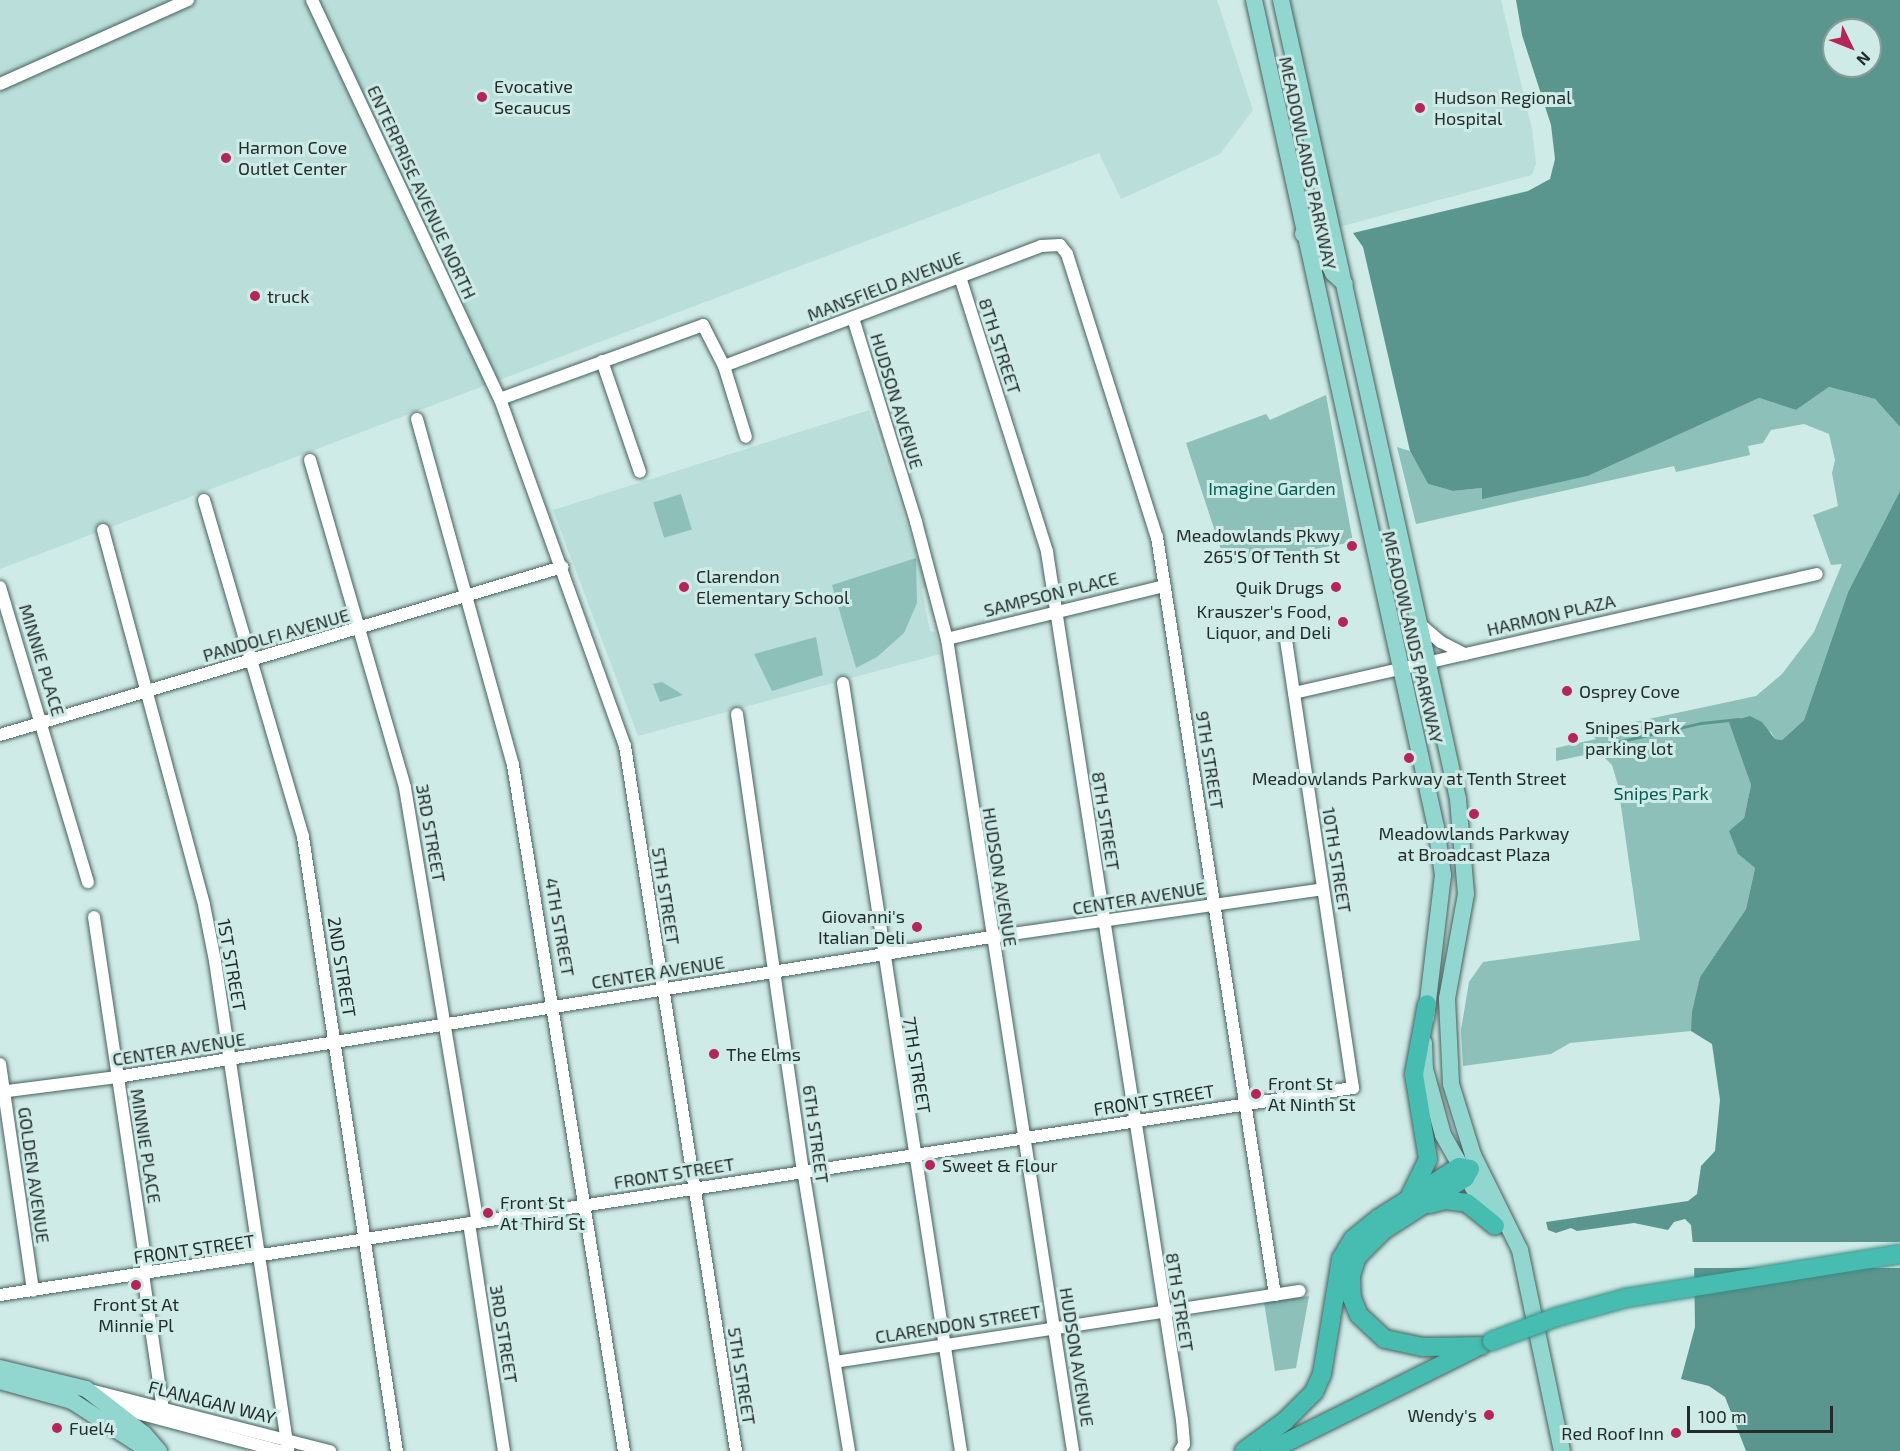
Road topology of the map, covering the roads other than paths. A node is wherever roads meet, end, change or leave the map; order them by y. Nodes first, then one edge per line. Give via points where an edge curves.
1 (188, 0) edge
2 (312, 0) edge
3 (1254, 0) edge
4 (1281, 0) edge
5 (0, 84) edge
6 (1303, 234) junction
7 (1059, 245) joint
8 (960, 277) junction
9 (1345, 284) junction
10 (853, 318) junction
11 (602, 361) junction
12 (724, 366) junction
13 (500, 399) junction
14 (417, 419) dead end
15 (746, 437) dead end
16 (310, 460) dead end
17 (640, 472) dead end
18 (204, 500) dead end
19 (103, 530) dead end
20 (562, 567) junction
21 (1817, 574) dead end
22 (1165, 586) junction
23 (0, 587) edge
24 (466, 597) junction
25 (1055, 610) junction
26 (1420, 624) junction
27 (360, 629) junction
28 (1286, 638) dead end
29 (947, 639) junction
30 (1466, 654) junction
31 (251, 661) junction
32 (1429, 662) junction
33 (1400, 668) junction
34 (843, 683) dead end
35 (146, 692) junction
36 (1293, 693) junction
37 (737, 714) dead end
38 (42, 723) junction
39 (0, 735) edge
40 (88, 882) dead end
41 (1323, 889) junction
42 (1215, 905) junction
43 (94, 917) dead end
44 (1103, 922) junction
45 (991, 937) junction
46 (881, 954) junction
47 (773, 971) junction
48 (662, 988) junction
49 (1447, 999) junction
50 (1427, 1004) junction
51 (555, 1008) junction
52 (446, 1025) junction
53 (336, 1043) junction
54 (229, 1059) junction
55 (0, 1064) edge
56 (117, 1077) junction
57 (1353, 1088) joint
58 (2, 1092) edge
59 (1244, 1104) junction
60 (1134, 1122) junction
61 (1024, 1137) junction
62 (914, 1154) junction
63 (803, 1170) junction
64 (1465, 1171) junction
65 (693, 1188) junction
66 (586, 1205) junction
67 (1409, 1207) junction
68 (473, 1222) junction
69 (1502, 1228) junction
70 (367, 1239) junction
71 (1900, 1254) edge
72 (259, 1258) junction
73 (145, 1274) junction
74 (33, 1291) junction
75 (1300, 1291) dead end
76 (0, 1295) edge
77 (1275, 1295) junction
78 (1163, 1311) junction
79 (1055, 1328) junction
80 (944, 1344) junction
81 (1486, 1344) junction
82 (835, 1362) junction
83 (0, 1368) edge
84 (42, 1377) junction
85 (0, 1381) edge
86 (27, 1387) junction
87 (86, 1389) junction
88 (67, 1399) junction
89 (107, 1405) junction
90 (163, 1409) junction
91 (141, 1416) junction
92 (284, 1447) edge
93 (150, 1451) edge
94 (159, 1451) edge
95 (330, 1451) edge
96 (397, 1451) edge
97 (504, 1451) edge
98 (624, 1451) edge
99 (736, 1451) edge
100 (849, 1451) edge
101 (961, 1451) edge
102 (1073, 1451) edge
103 (1180, 1451) edge
104 (1244, 1451) edge
105 (1269, 1451) edge
106 (1562, 1451) edge

1 - 5 street
2 - 13 street, ENTERPRISE AVENUE NORTH
3 - 6 main road, MEADOWLANDS PARKWAY
4 - 9 main road, MEADOWLANDS PARKWAY
6 - 9 main road via 1317,240 1333,273
6 - 33 main road, MEADOWLANDS PARKWAY
7 - 8 street, MANSFIELD AVENUE via 1041,246
7 - 22 street, 9TH STREET via 1067,254 1154,525
8 - 10 street, MANSFIELD AVENUE
8 - 25 street, 8TH STREET via 1047,552
9 - 26 main road, MEADOWLANDS PARKWAY
10 - 12 street, MANSFIELD AVENUE
10 - 29 street, HUDSON AVENUE via 916,522
11 - 12 street via 703,325
11 - 13 street
11 - 17 street
12 - 15 street
13 - 20 street, 5TH STREET
14 - 24 street, 4TH STREET
16 - 27 street, 3RD STREET
18 - 31 street, 2ND STREET
19 - 35 street, 1ST STREET
20 - 24 street, PANDOLFI AVENUE
20 - 48 street, 5TH STREET via 625,746
21 - 30 street, HARMON PLAZA
22 - 25 street, SAMPSON PLACE
22 - 42 street, 9TH STREET
23 - 38 street, MINNIE PLACE
24 - 27 street, PANDOLFI AVENUE
24 - 51 street, 4TH STREET via 513,765
25 - 29 street, SAMPSON PLACE
25 - 44 street, 8TH STREET
26 - 30 street via 1441,642
26 - 32 main road, MEADOWLANDS PARKWAY
27 - 31 street, PANDOLFI AVENUE
27 - 52 street, 3RD STREET via 405,788
28 - 36 street, 10TH STREET
29 - 45 street, HUDSON AVENUE
30 - 32 street, HARMON PLAZA
31 - 35 street, PANDOLFI AVENUE
31 - 53 street, 2ND STREET via 303,837
32 - 33 street, HARMON PLAZA
32 - 49 main road, MEADOWLANDS PARKWAY via 1465,852 1466,894
33 - 36 street, HARMON PLAZA
33 - 50 main road, MEADOWLANDS PARKWAY via 1443,875
34 - 46 street, 7TH STREET
35 - 38 street, PANDOLFI AVENUE
35 - 54 street, 1ST STREET via 204,905
36 - 41 street, 10TH STREET
37 - 47 street, 6TH STREET
38 - 39 street, PANDOLFI AVENUE
38 - 40 street, MINNIE PLACE
41 - 42 street, CENTER AVENUE
41 - 57 street, 10TH STREET
42 - 44 street, CENTER AVENUE
42 - 59 street, 9TH STREET
43 - 56 street, MINNIE PLACE
44 - 45 street, CENTER AVENUE
44 - 60 street, 8TH STREET
45 - 46 street, CENTER AVENUE
45 - 61 street, HUDSON AVENUE
46 - 47 street, CENTER AVENUE
46 - 62 street, 7TH STREET
47 - 48 street, CENTER AVENUE
47 - 63 street, 6TH STREET
48 - 51 street, CENTER AVENUE
48 - 65 street, 5TH STREET
49 - 64 main road via 1439,1028 1441,1085
49 - 69 main road, MEADOWLANDS PARKWAY via 1448,1060 1456,1108
50 - 64 main road, MEADOWLANDS PARKWAY via 1425,1070 1435,1113
50 - 67 highway via 1414,1074 1428,1159
51 - 52 street, CENTER AVENUE
51 - 66 street, 4TH STREET
52 - 53 street, CENTER AVENUE
52 - 68 street, 3RD STREET
53 - 54 street, CENTER AVENUE
53 - 70 street, 2ND STREET
54 - 56 street, CENTER AVENUE
54 - 72 street, 1ST STREET
55 - 58 street, GOLDEN AVENUE
56 - 58 street, CENTER AVENUE
56 - 73 street, MINNIE PLACE
57 - 59 street, FRONT STREET
58 - 74 street, GOLDEN AVENUE
59 - 60 street, FRONT STREET
59 - 77 street, 9TH STREET
60 - 61 street, FRONT STREET
60 - 78 street, 8TH STREET
61 - 62 street, FRONT STREET
61 - 79 street, HUDSON AVENUE
62 - 63 street, FRONT STREET
62 - 80 street, 7TH STREET
63 - 65 street, FRONT STREET
63 - 82 street, 6TH STREET
64 - 67 highway
64 - 69 main road, MEADOWLANDS PARKWAY
65 - 66 street, FRONT STREET
65 - 99 street, 5TH STREET
66 - 68 street, FRONT STREET
66 - 98 street, 4TH STREET
67 - 69 highway via 1457,1201 1477,1207
67 - 81 highway via 1357,1257 1351,1275 1352,1298 1359,1315 1385,1339 1403,1344
67 - 104 highway via 1365,1228 1341,1260 1322,1374 1314,1392 1286,1421
68 - 70 street, FRONT STREET
68 - 97 street, 3RD STREET
69 - 106 main road, MEADOWLANDS PARKWAY via 1521,1267 1552,1388
70 - 72 street, FRONT STREET
70 - 96 street, 2ND STREET
71 - 81 highway, bridge via 1626,1299 1557,1317
72 - 73 street, FRONT STREET
72 - 92 street, 1ST STREET
73 - 74 street, FRONT STREET
73 - 90 street, MINNIE PLACE
74 - 76 street, FRONT STREET
75 - 77 street, CLARENDON STREET
77 - 78 street, CLARENDON STREET
78 - 79 street, CLARENDON STREET
78 - 103 street, 8TH STREET via 1182,1420 1184,1443
79 - 80 street, CLARENDON STREET
79 - 102 street, HUDSON AVENUE
80 - 82 street, CLARENDON STREET
80 - 101 street, 7TH STREET
81 - 105 highway
82 - 100 street, 6TH STREET
83 - 84 main road
84 - 86 main road
84 - 87 main road
85 - 86 main road
86 - 88 main road
87 - 89 main road
87 - 90 street, FLANAGAN WAY
88 - 89 street, FLANAGAN WAY
88 - 93 main road
89 - 91 street, FLANAGAN WAY
89 - 94 main road
90 - 91 street
90 - 92 street, FLANAGAN WAY
91 - 92 street, FLANAGAN WAY
92 - 95 street, FLANAGAN WAY

